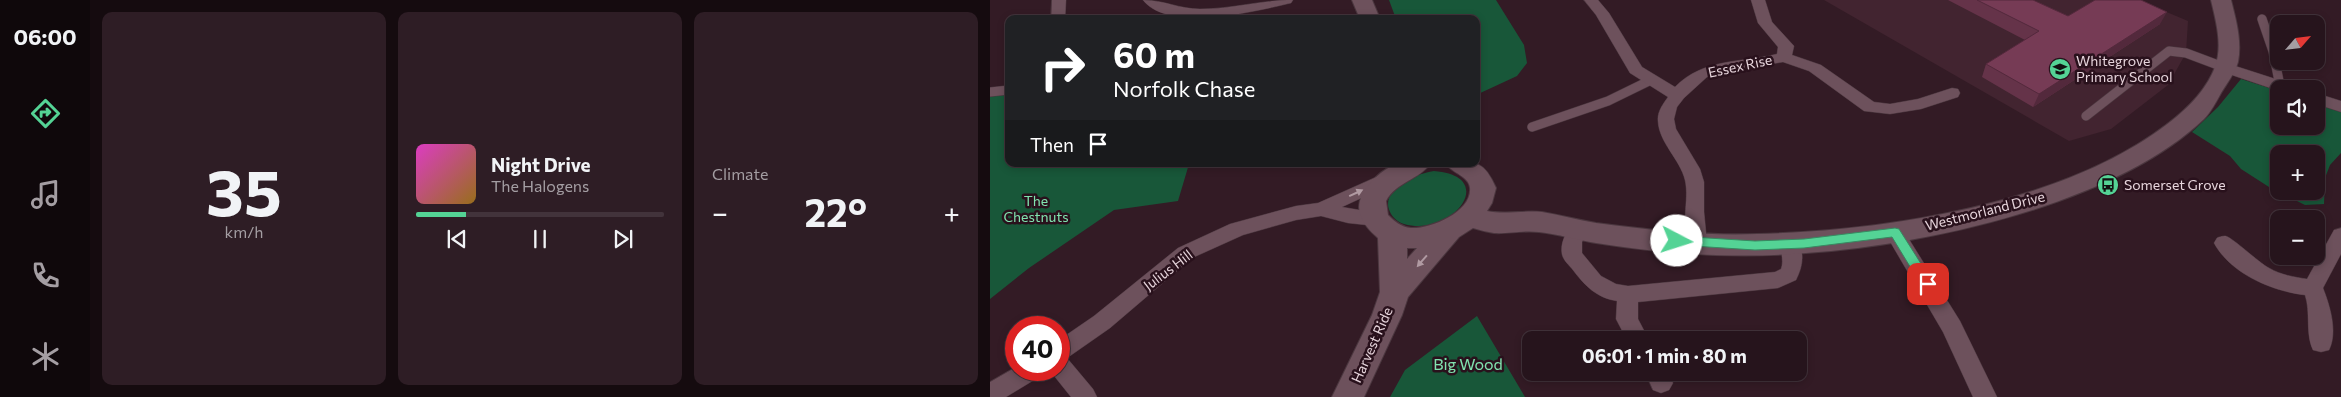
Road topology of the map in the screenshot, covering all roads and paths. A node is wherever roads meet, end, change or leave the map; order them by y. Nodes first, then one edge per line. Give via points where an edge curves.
1 (1059, 0) edge
2 (1150, 0) edge
3 (1286, 0) edge
4 (1362, 0) edge
5 (1591, 0) edge
6 (1758, 0) edge
7 (2221, 0) edge
8 (1058, 15) edge
9 (1194, 15) edge
10 (1213, 15) edge
11 (1368, 15) edge
12 (2262, 19) dead end
13 (1784, 57) junction
14 (2226, 68) junction
15 (1652, 80) junction
16 (2282, 80) edge
17 (2270, 82) edge
18 (1005, 90) edge
19 (990, 92) edge
20 (1952, 93) dead end
21 (1677, 95) junction
22 (2325, 101) edge
23 (2341, 106) edge
24 (2086, 116) dead end
25 (1532, 126) dead end
26 (1466, 167) edge
27 (1403, 168) edge
28 (1482, 187) junction
29 (1321, 209) junction
30 (1540, 222) junction
31 (1459, 224) junction
32 (1384, 226) junction
33 (1578, 229) junction
34 (1895, 232) junction
35 (2341, 235) edge
36 (1697, 243) junction
37 (2224, 243) dead end
38 (1790, 244) junction
39 (2313, 288) junction
40 (1395, 292) junction
41 (1628, 295) junction
42 (1633, 331) edge
43 (1070, 344) edge
44 (2321, 344) dead end
45 (1070, 378) edge
46 (1012, 381) edge
47 (990, 394) edge
48 (1983, 396) edge
49 (1085, 397) edge
50 (1348, 397) edge

1 - 8 street
2 - 9 street via 1160,7
3 - 10 street
4 - 11 street
5 - 15 street via 1636,70
6 - 13 street, Essex Rise via 1765,23 1786,46
7 - 14 street, Westmorland Drive via 2228,25
12 - 16 lane
13 - 20 street via 1815,68 1870,107 1890,109 1920,104
13 - 21 street, Essex Rise via 1764,64 1744,64 1704,72 1689,81
14 - 17 street
14 - 24 lane via 2186,53 2169,51
14 - 34 street, Westmorland Drive via 2204,106 2185,123 2165,139 2095,178 1989,213
15 - 21 street
15 - 25 lane via 1568,116
18 - 19 lane
21 - 36 street, Essex Rise via 1669,105 1665,120 1671,140 1689,163 1695,182
22 - 23 street
26 - 28 street, Westmorland Drive via 1472,170
29 -> 27 street, Julius Hill
27 - 32 street, Harvest Ride via 1381,186 1375,197 1373,208
28 - 30 street, Westmorland Drive via 1504,205
28 - 31 street, Harvest Ride via 1480,202
29 - 32 street, Julius Hill
29 - 43 street, Julius Hill via 1237,229 1185,253
30 - 31 street, Westmorland Drive
30 - 33 street, Westmorland Drive
31 - 32 street via 1419,238
31 -> 40 street, Harvest Ride
32 - 40 street, Harvest Ride
33 - 36 street, Westmorland Drive
33 - 41 street via 1572,242 1572,255 1594,282 1612,292
34 - 38 street, Westmorland Drive
34 - 48 street via 1952,327
35 - 39 street
36 - 38 street, Westmorland Drive
37 - 39 street via 2245,265 2268,278 2290,286
38 - 41 street via 1793,263 1788,274 1778,280
39 - 44 street via 2320,307
40 - 50 street, Harvest Ride via 1388,315
41 - 42 street via 1627,319
45 - 49 street
46 - 47 street

